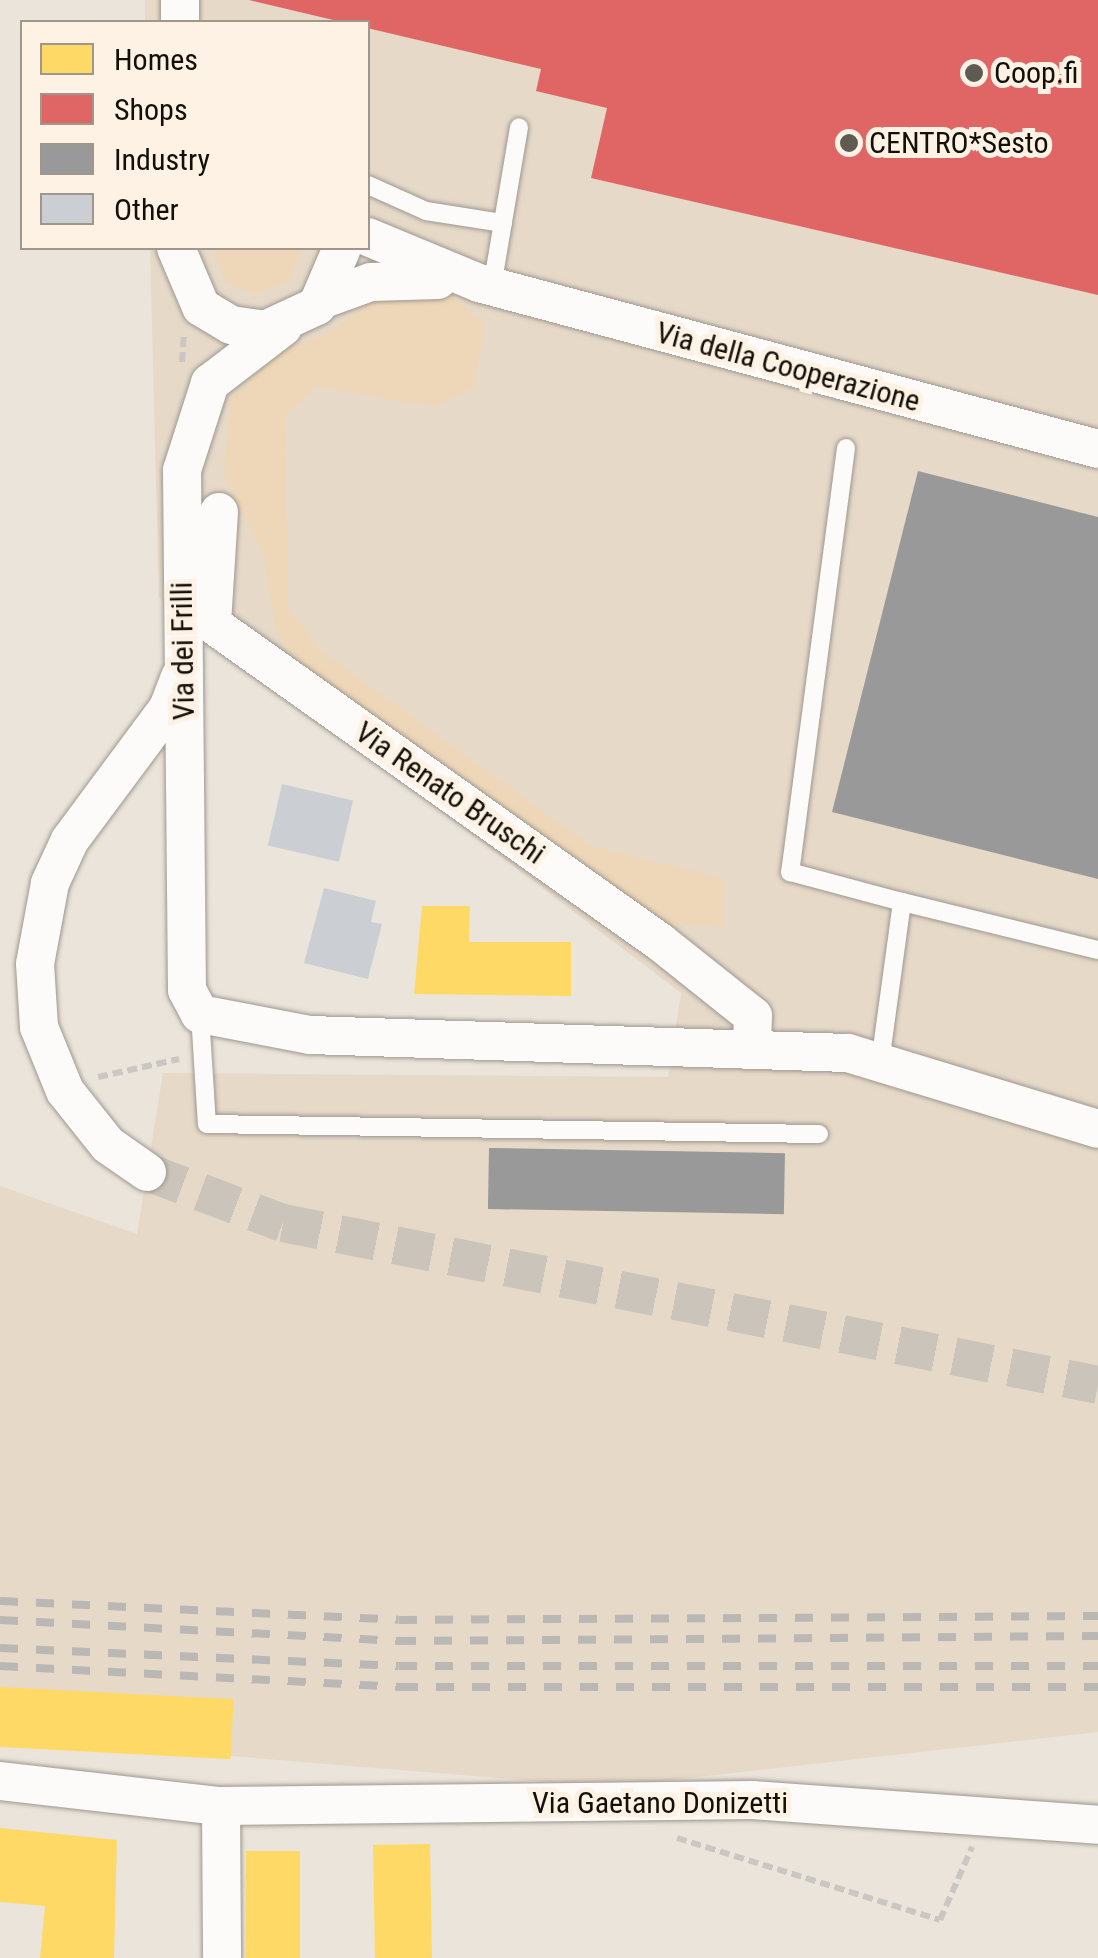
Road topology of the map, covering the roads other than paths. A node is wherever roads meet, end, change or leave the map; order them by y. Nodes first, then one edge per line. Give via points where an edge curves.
1 (519, 127) dead end
2 (370, 186) edge
3 (503, 223) junction
4 (370, 238) edge
5 (177, 250) edge
6 (341, 250) edge
7 (486, 285) junction
8 (324, 299) junction
9 (282, 327) junction
10 (846, 448) dead end
11 (1098, 449) edge
12 (219, 512) dead end
13 (182, 664) junction
14 (902, 902) junction
15 (1098, 950) edge
16 (200, 1014) junction
17 (752, 1044) junction
18 (880, 1062) junction
19 (1098, 1129) edge
20 (819, 1134) dead end
21 (147, 1172) tunnel mouth
22 (0, 1782) edge
23 (222, 1806) junction
24 (1098, 1825) edge
25 (222, 1958) edge

1 - 3 lane
2 - 3 lane via 426,211
3 - 7 lane
4 - 7 street, Via della Cooperazione
5 - 9 street via 190,293 215,318 248,330
6 - 8 street
7 - 8 street, Via della Cooperazione via 371,282
7 - 11 street, Via della Cooperazione
8 - 9 street, Via dei Frilli
9 - 13 street, Via dei Frilli via 220,370 190,428 182,470
10 - 14 lane via 790,872
12 - 17 street, Via Renato Bruschi via 212,624 660,942 753,1016
13 - 16 street, Via dei Frilli via 188,990
13 - 21 street via 168,708 70,840 50,883 35,964 39,1028 65,1090 108,1144
14 - 15 lane
14 - 18 lane
16 - 17 street via 310,1034
16 - 20 lane via 208,1124
17 - 18 street
18 - 19 street
22 - 23 street, Via Gaetano Donizetti
23 - 24 street, Via Gaetano Donizetti via 752,1800
23 - 25 street

